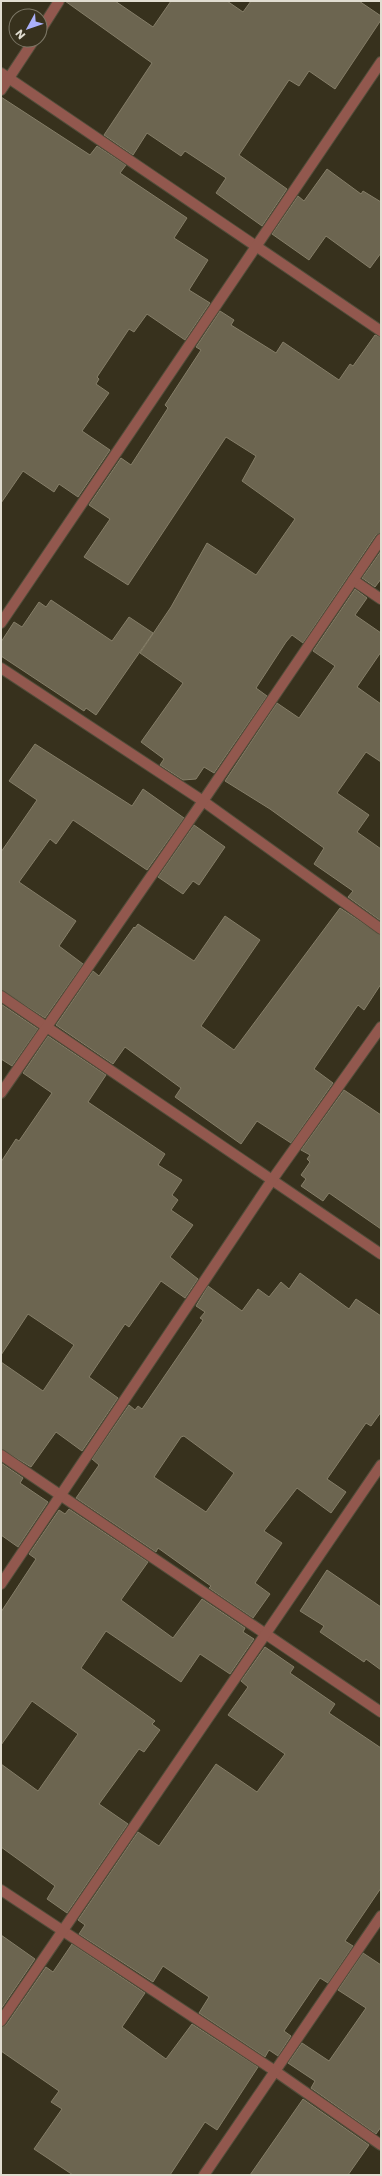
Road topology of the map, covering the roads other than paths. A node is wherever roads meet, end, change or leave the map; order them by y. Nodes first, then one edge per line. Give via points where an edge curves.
1 (60, 1) edge
2 (48, 19) edge
3 (27, 48) edge
4 (381, 62) edge
5 (5, 75) edge
6 (1, 90) edge
7 (257, 246) junction
8 (381, 331) edge
9 (381, 538) edge
10 (353, 580) junction
11 (381, 600) edge
12 (1, 623) edge
13 (1, 668) edge
14 (203, 801) junction
15 (381, 929) edge
16 (1, 996) edge
17 (381, 1027) edge
18 (46, 1028) junction
19 (1, 1093) edge
20 (272, 1180) junction
21 (381, 1254) edge
22 (1, 1455) edge
23 (381, 1465) edge
24 (61, 1497) junction
25 (1, 1584) edge
26 (264, 1633) junction
27 (381, 1712) edge
28 (1, 1890) edge
29 (381, 1916) edge
30 (62, 1931) junction
31 (1, 2021) edge
32 (275, 2071) junction
33 (381, 2145) edge
34 (204, 2175) edge

1 - 2 street
3 - 5 street
4 - 7 street
5 - 6 street
5 - 7 street
7 - 8 street
7 - 12 street
9 - 10 street
10 - 11 street
10 - 14 street
13 - 14 street
14 - 15 street
14 - 18 street
16 - 18 street
17 - 20 street
18 - 19 street
18 - 20 street
20 - 21 street
20 - 24 street
22 - 24 street
23 - 26 street
24 - 25 street
24 - 26 street
26 - 27 street
26 - 30 street
28 - 30 street
29 - 32 street
30 - 31 street
30 - 32 street
32 - 33 street
32 - 34 street

